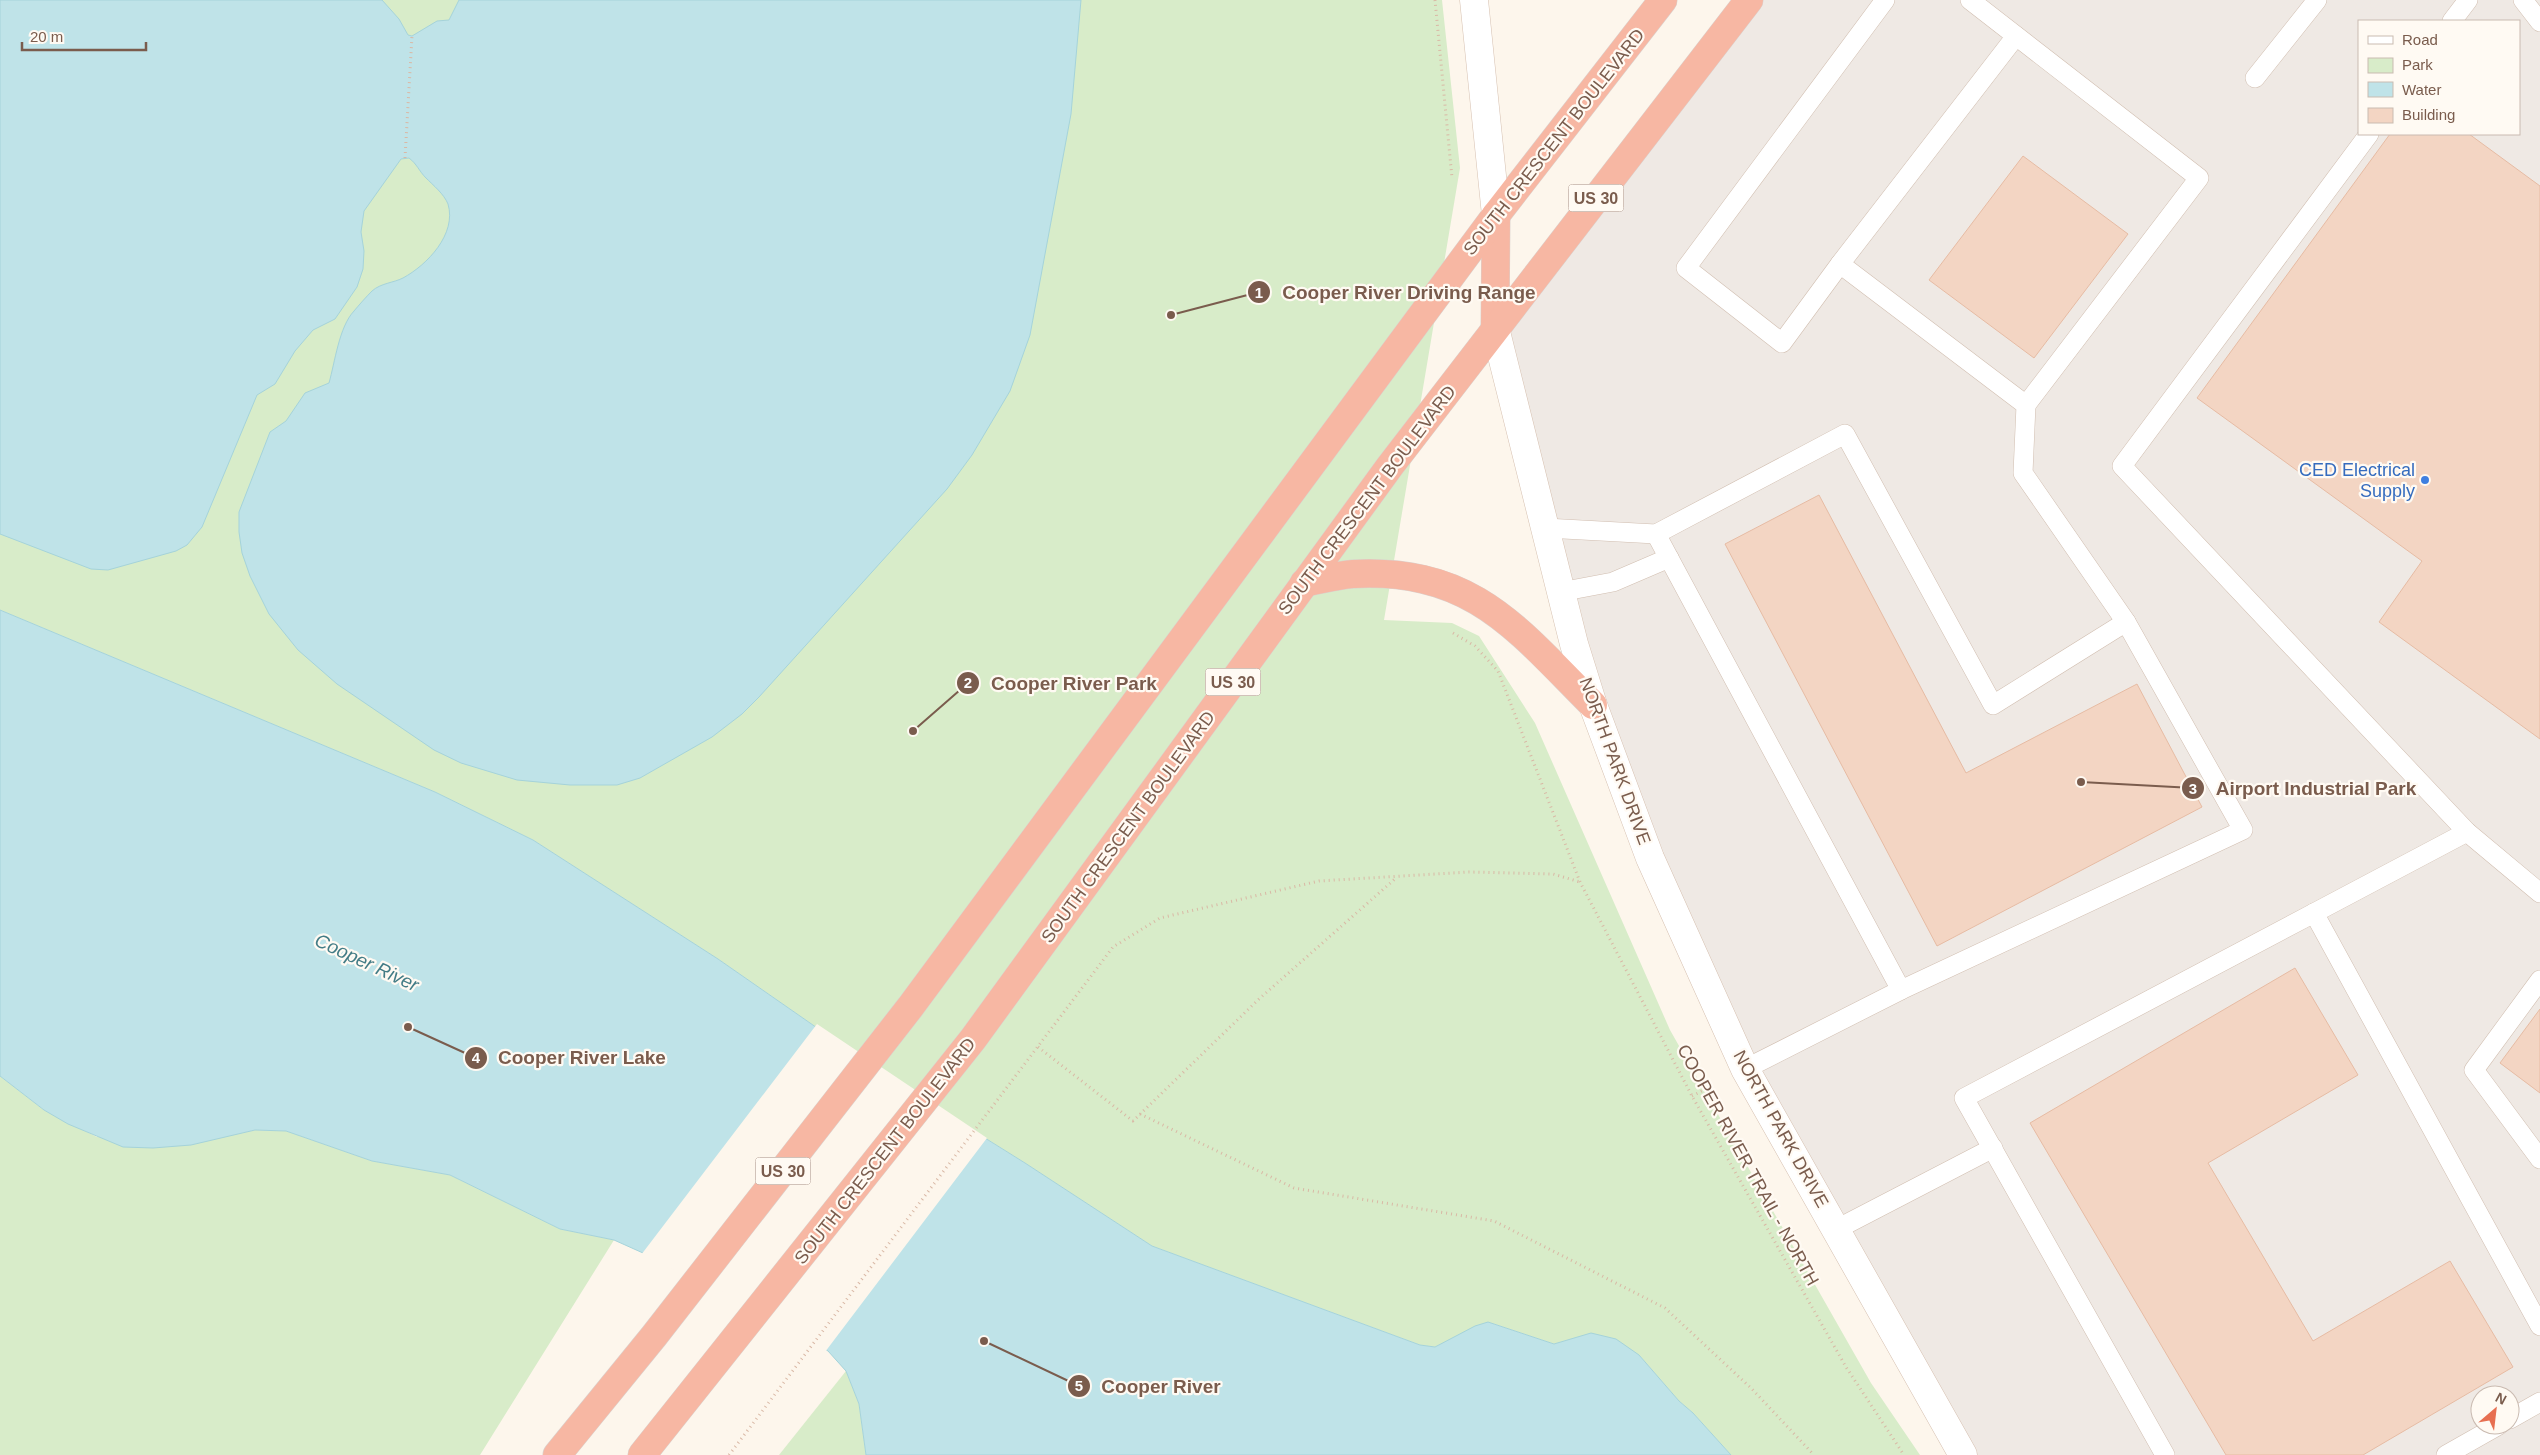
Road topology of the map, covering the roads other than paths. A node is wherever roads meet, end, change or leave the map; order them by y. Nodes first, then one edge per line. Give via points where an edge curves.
1 (1474, 0) edge
2 (1663, 0) edge
3 (1749, 0) edge
4 (1885, 0) edge
5 (1970, 0) edge
6 (2468, 0) edge
7 (2523, 0) edge
8 (2308, 4) edge
9 (2453, 20) edge
10 (2540, 22) edge
11 (2016, 36) junction
12 (2255, 78) dead end
13 (2368, 135) edge
14 (1496, 215) junction
15 (1840, 264) junction
16 (1495, 328) junction
17 (2026, 405) junction
18 (1544, 528) junction
19 (1656, 534) junction
20 (1670, 558) junction
21 (1304, 583) junction
22 (1560, 592) junction
23 (2126, 622) junction
24 (1593, 705) junction
25 (2467, 832) junction
26 (2540, 893) edge
27 (2314, 913) junction
28 (2540, 980) edge
29 (1901, 990) junction
30 (1745, 1068) junction
31 (1993, 1148) junction
32 (2540, 1159) edge
33 (1835, 1230) junction
34 (2540, 1326) edge
35 (2540, 1402) edge
36 (2520, 1413) edge
37 (2481, 1435) edge
38 (557, 1455) edge
39 (642, 1455) edge
40 (1963, 1455) edge
41 (2166, 1455) edge
42 (2446, 1455) edge

1 - 14 street, NORTH PARK DRIVE
2 - 14 highway, SOUTH CRESCENT BOULEVARD / US 30
3 - 16 highway, SOUTH CRESCENT BOULEVARD / US 30
4 - 15 lane via 1686,268 1782,343
5 - 11 lane
6 - 9 lane
7 - 10 lane
8 - 12 lane
11 - 15 lane
11 - 17 lane via 2200,178
13 - 25 lane via 2122,466
14 - 16 highway, NORTH PARK DRIVE
14 - 38 highway, SOUTH CRESCENT BOULEVARD / US 30 via 911,1006
15 - 17 lane
16 - 18 street, NORTH PARK DRIVE
16 - 21 highway, SOUTH CRESCENT BOULEVARD / US 30
17 - 23 lane via 2023,473
18 - 19 lane
18 - 22 street, NORTH PARK DRIVE
19 - 20 lane
19 - 23 lane via 1846,434 1993,705
20 - 22 lane via 1613,582
20 - 29 lane
21 - 24 highway via 1352,574 1421,577 1468,594 1493,608 1514,626
21 - 39 highway, SOUTH CRESCENT BOULEVARD / US 30 via 973,1039
22 - 24 street, NORTH PARK DRIVE
23 - 29 lane via 2243,830
24 - 30 street, NORTH PARK DRIVE via 1650,858
25 - 26 lane
25 - 27 lane
27 - 31 lane via 1964,1098
27 - 34 lane
28 - 32 lane via 2474,1070
29 - 30 lane
30 - 33 street, NORTH PARK DRIVE
31 - 33 lane
31 - 41 lane
33 - 40 street, NORTH PARK DRIVE
35 - 36 lane
37 - 42 lane

